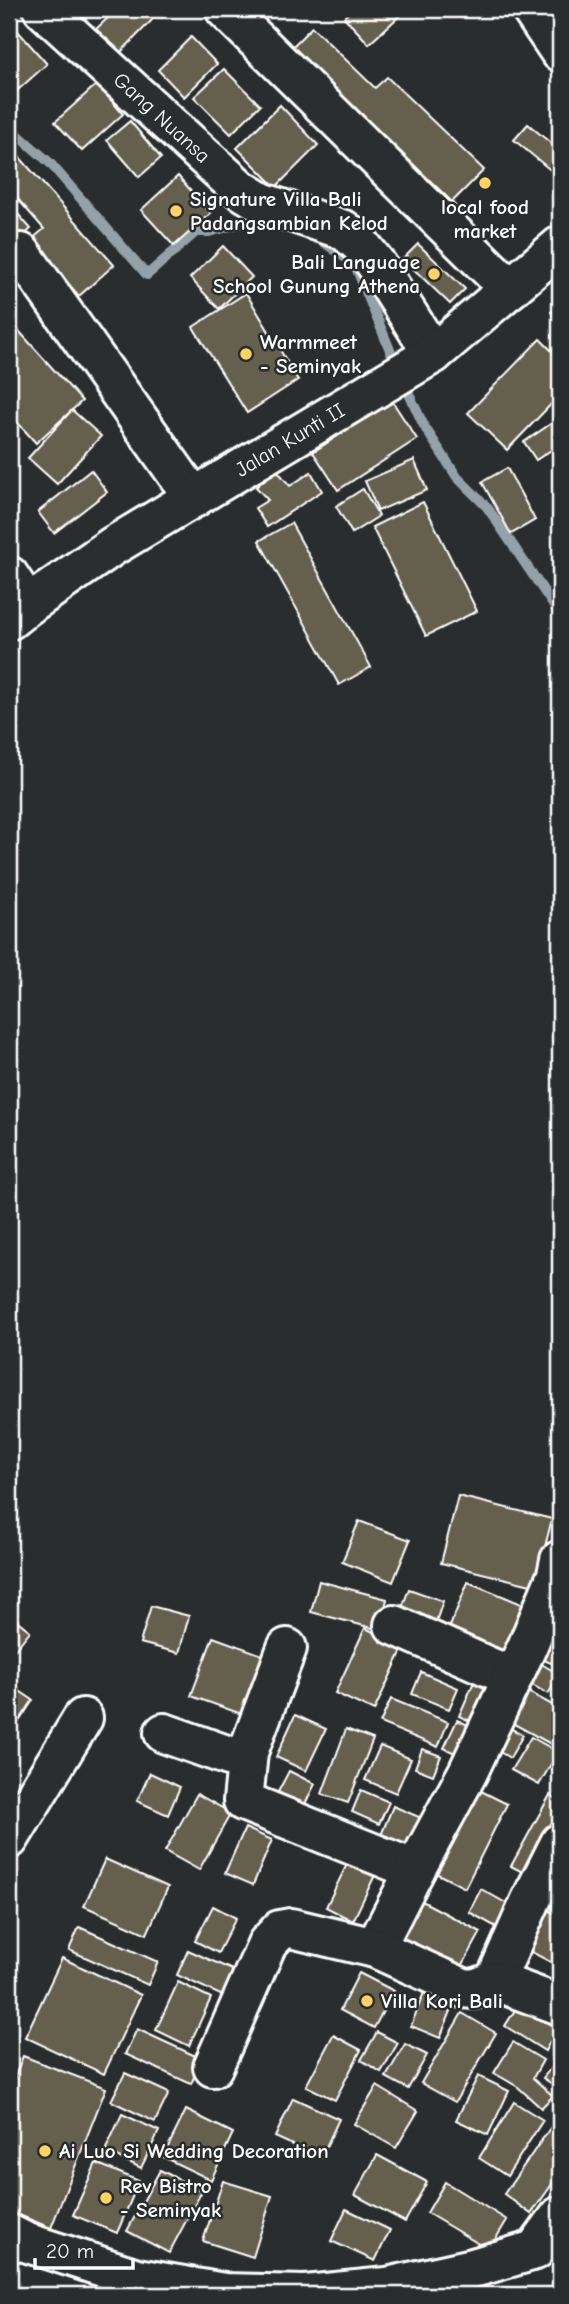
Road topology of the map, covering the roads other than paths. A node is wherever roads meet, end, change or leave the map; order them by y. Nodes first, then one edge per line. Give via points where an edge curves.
1 (43, 9) edge
2 (225, 9) edge
3 (531, 9) edge
4 (560, 52) edge
5 (560, 246) edge
6 (21, 253) dead end
7 (510, 289) junction
8 (433, 354) junction
9 (194, 498) junction
10 (15, 600) edge
11 (560, 1560) edge
12 (394, 1625) dead end
13 (287, 1648) dead end
14 (512, 1677) junction
15 (83, 1718) dead end
16 (164, 1733) dead end
17 (246, 1762) junction
18 (9, 1839) edge
19 (560, 1843) edge
20 (415, 1870) junction
21 (375, 1948) junction
22 (495, 1981) junction
23 (560, 2005) edge
24 (213, 2067) dead end
25 (560, 2216) edge
26 (9, 2234) edge
27 (548, 2256) edge

1 - 8 street, Gang Nuansa via 240,189 344,230 360,244
2 - 7 street
3 - 4 street
5 - 7 street, Jalan Kunti II
6 - 9 street
7 - 8 street, Jalan Kunti II
8 - 9 street, Jalan Kunti II
9 - 10 street, Jalan Kunti II
11 - 14 street
12 - 14 street
13 - 17 street
14 - 20 street
15 - 18 street
16 - 17 street
17 - 20 street via 243,1801
19 - 22 street
20 - 21 street
21 - 22 street via 463,1988
21 - 24 street via 290,1928 280,1930 267,1944
22 - 23 street
25 - 27 street
26 - 27 street via 137,2278 224,2293 305,2295 387,2287

